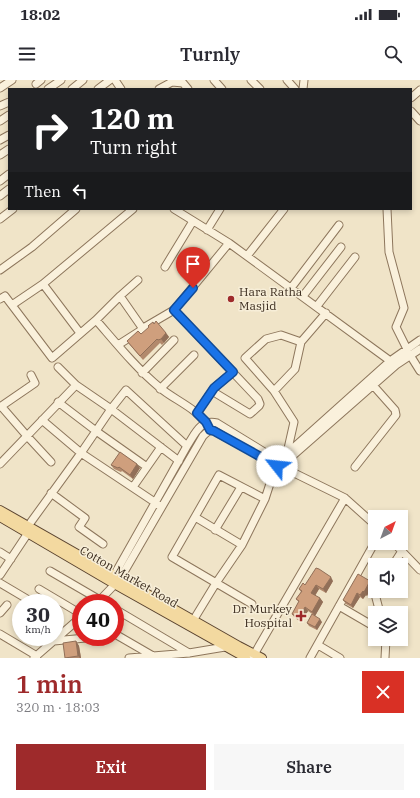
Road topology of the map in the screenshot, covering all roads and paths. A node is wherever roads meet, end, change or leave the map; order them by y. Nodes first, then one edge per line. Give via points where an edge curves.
1 (12, 80) edge
2 (61, 80) edge
3 (83, 80) edge
4 (110, 80) edge
5 (214, 80) edge
6 (251, 80) edge
7 (287, 80) edge
8 (171, 81) edge
9 (184, 85) edge
10 (0, 88) edge
11 (49, 88) edge
12 (73, 88) edge
13 (99, 88) edge
14 (160, 88) edge
15 (221, 88) edge
16 (259, 88) edge
17 (295, 88) edge
18 (420, 90) edge
19 (412, 97) edge
20 (412, 112) edge
21 (420, 121) edge
22 (8, 175) edge
23 (0, 181) edge
24 (8, 190) edge
25 (0, 196) edge
26 (13, 210) edge
27 (75, 210) edge
28 (132, 210) edge
29 (176, 210) edge
30 (219, 210) edge
31 (283, 210) edge
32 (387, 210) edge
33 (0, 219) edge
34 (193, 221) junction
35 (339, 225) dead end
36 (207, 230) junction
37 (229, 243) junction
38 (341, 247) dead end
39 (247, 256) junction
40 (355, 257) dead end
41 (165, 267) dead end
42 (0, 270) edge
43 (138, 280) dead end
44 (43, 284) junction
45 (291, 288) junction
46 (0, 289) edge
47 (120, 296) junction
48 (303, 296) junction
49 (2, 297) edge
50 (12, 305) junction
51 (317, 306) junction
52 (174, 310) junction
53 (326, 313) junction
54 (96, 320) junction
55 (143, 329) junction
56 (80, 333) junction
57 (174, 340) dead end
58 (420, 340) edge
59 (301, 342) junction
60 (118, 345) junction
61 (420, 349) edge
62 (408, 352) junction
63 (194, 355) dead end
64 (393, 363) junction
65 (58, 367) dead end
66 (420, 371) edge
67 (142, 372) junction
68 (233, 372) junction
69 (30, 375) dead end
70 (371, 382) junction
71 (76, 386) junction
72 (160, 389) junction
73 (212, 391) junction
74 (274, 391) junction
75 (58, 402) junction
76 (1, 407) edge
77 (111, 409) junction
78 (197, 413) junction
79 (42, 420) junction
80 (206, 422) junction
81 (210, 430) junction
82 (96, 431) junction
83 (27, 436) junction
84 (187, 446) junction
85 (160, 447) junction
86 (81, 452) junction
87 (283, 460) junction
88 (179, 461) junction
89 (51, 462) dead end
90 (0, 464) edge
91 (147, 467) junction
92 (355, 467) dead end
93 (133, 487) junction
94 (241, 487) junction
95 (51, 493) junction
96 (345, 498) junction
97 (265, 499) junction
98 (155, 503) junction
99 (162, 508) junction
100 (1, 513) edge
101 (195, 517) junction
102 (368, 519) edge
103 (28, 530) junction
104 (215, 530) junction
105 (103, 544) dead end
106 (242, 545) junction
107 (370, 550) edge
108 (402, 551) joint
109 (0, 552) edge
110 (398, 558) edge
111 (11, 559) junction
112 (420, 569) edge
113 (50, 570) dead end
114 (0, 575) edge
115 (114, 582) junction
116 (0, 583) edge
117 (216, 583) junction
118 (39, 589) dead end
119 (19, 594) edge
120 (88, 594) edge
121 (106, 594) edge
122 (252, 604) dead end
123 (7, 605) dead end
124 (339, 606) junction
125 (72, 609) edge
126 (0, 613) edge
127 (124, 614) edge
128 (368, 623) edge
129 (191, 624) junction
130 (72, 625) edge
131 (64, 632) edge
132 (0, 634) edge
133 (124, 640) edge
134 (318, 645) junction
135 (48, 646) edge
136 (386, 646) edge
137 (225, 647) junction
138 (189, 653) junction
139 (253, 656) edge
140 (36, 657) edge
141 (155, 657) edge
142 (129, 658) edge
143 (246, 658) edge
144 (262, 658) edge
145 (310, 658) edge
146 (340, 658) edge
147 (385, 658) edge

1 - 10 street
2 - 11 street
3 - 12 street
4 - 13 street
5 - 15 street
6 - 16 street
7 - 17 street
8 - 9 street
8 - 14 street
18 - 19 street
20 - 21 street
22 - 23 street
24 - 25 street
26 - 33 street
27 - 42 street
28 - 44 street
29 - 34 street
30 - 36 street
31 - 39 street
32 - 62 street via 389,252 404,308 396,326
34 - 36 street
34 - 41 street
35 - 45 street
36 - 37 street
37 - 39 street
37 - 52 street
38 - 48 street
39 - 45 street
40 - 51 street
43 - 47 street
44 - 50 street
44 - 56 street
45 - 48 street
46 - 49 street
47 - 54 street
47 - 55 street
48 - 51 street
49 - 50 street
50 - 56 street via 52,358
51 - 53 street
52 - 55 street
52 - 68 street
53 - 59 street
53 - 64 street
54 - 56 street
54 - 60 street
55 - 60 street
57 - 67 street
58 - 62 street
59 - 74 street via 295,370
59 - 74 street via 282,335 266,339 245,358
60 - 67 street
61 - 62 street
62 - 64 street
62 - 66 street
63 - 72 street
64 - 70 street
65 - 71 street
67 - 72 street
68 - 73 street
68 - 73 street via 260,401 252,413 247,413
69 - 76 street via 35,383
70 - 87 street
70 - 92 street via 395,410 396,415
71 - 75 street
71 - 77 street
72 - 78 street
73 - 78 street
74 - 87 street via 294,422
75 - 79 street
75 - 82 street
76 - 83 street
77 - 82 street
77 - 84 street via 126,390
77 - 85 street
78 - 80 street
79 - 83 street
79 - 86 street
80 - 81 street
80 - 84 street
80 - 87 street via 218,424 274,458
81 - 87 street
81 - 99 street via 203,436
82 - 86 street
82 - 91 street
83 - 89 street
83 - 90 street
84 - 88 street
85 - 88 street
85 - 91 street
86 - 93 street
86 - 95 street
87 - 96 street via 286,468
87 - 97 street
88 - 98 street
91 - 93 street
93 - 98 street
94 - 97 street
94 - 101 street via 219,474
94 - 104 street
95 - 103 street
95 - 105 street via 86,518 79,527
96 - 102 street
96 - 139 street
97 - 106 street
98 - 99 street
98 - 115 street
99 - 115 street
100 - 103 main road, Cotton Market Road
101 - 104 street
101 - 117 street via 172,556
103 - 111 street
103 - 115 main road, Cotton Market Road
104 - 106 street
106 - 117 street
107 - 124 street
108 - 110 street
108 - 112 street
109 - 111 street
111 - 114 street
113 - 120 street
115 - 121 street
115 - 129 main road, Cotton Market Road
116 - 119 street
117 - 122 street
117 - 129 street
118 - 125 street
123 - 126 street
124 - 128 street
124 - 134 street
127 - 138 street
129 - 137 main road, Cotton Market Road
129 - 139 main road, Cotton Market Road via 239,646
130 - 131 street
132 - 140 street
133 - 141 street
134 - 145 street
134 - 146 street
135 - 140 street
136 - 147 street
137 - 138 street
137 - 143 main road, Cotton Market Road
138 - 141 street
139 - 144 main road, Cotton Market Road
141 - 142 street

